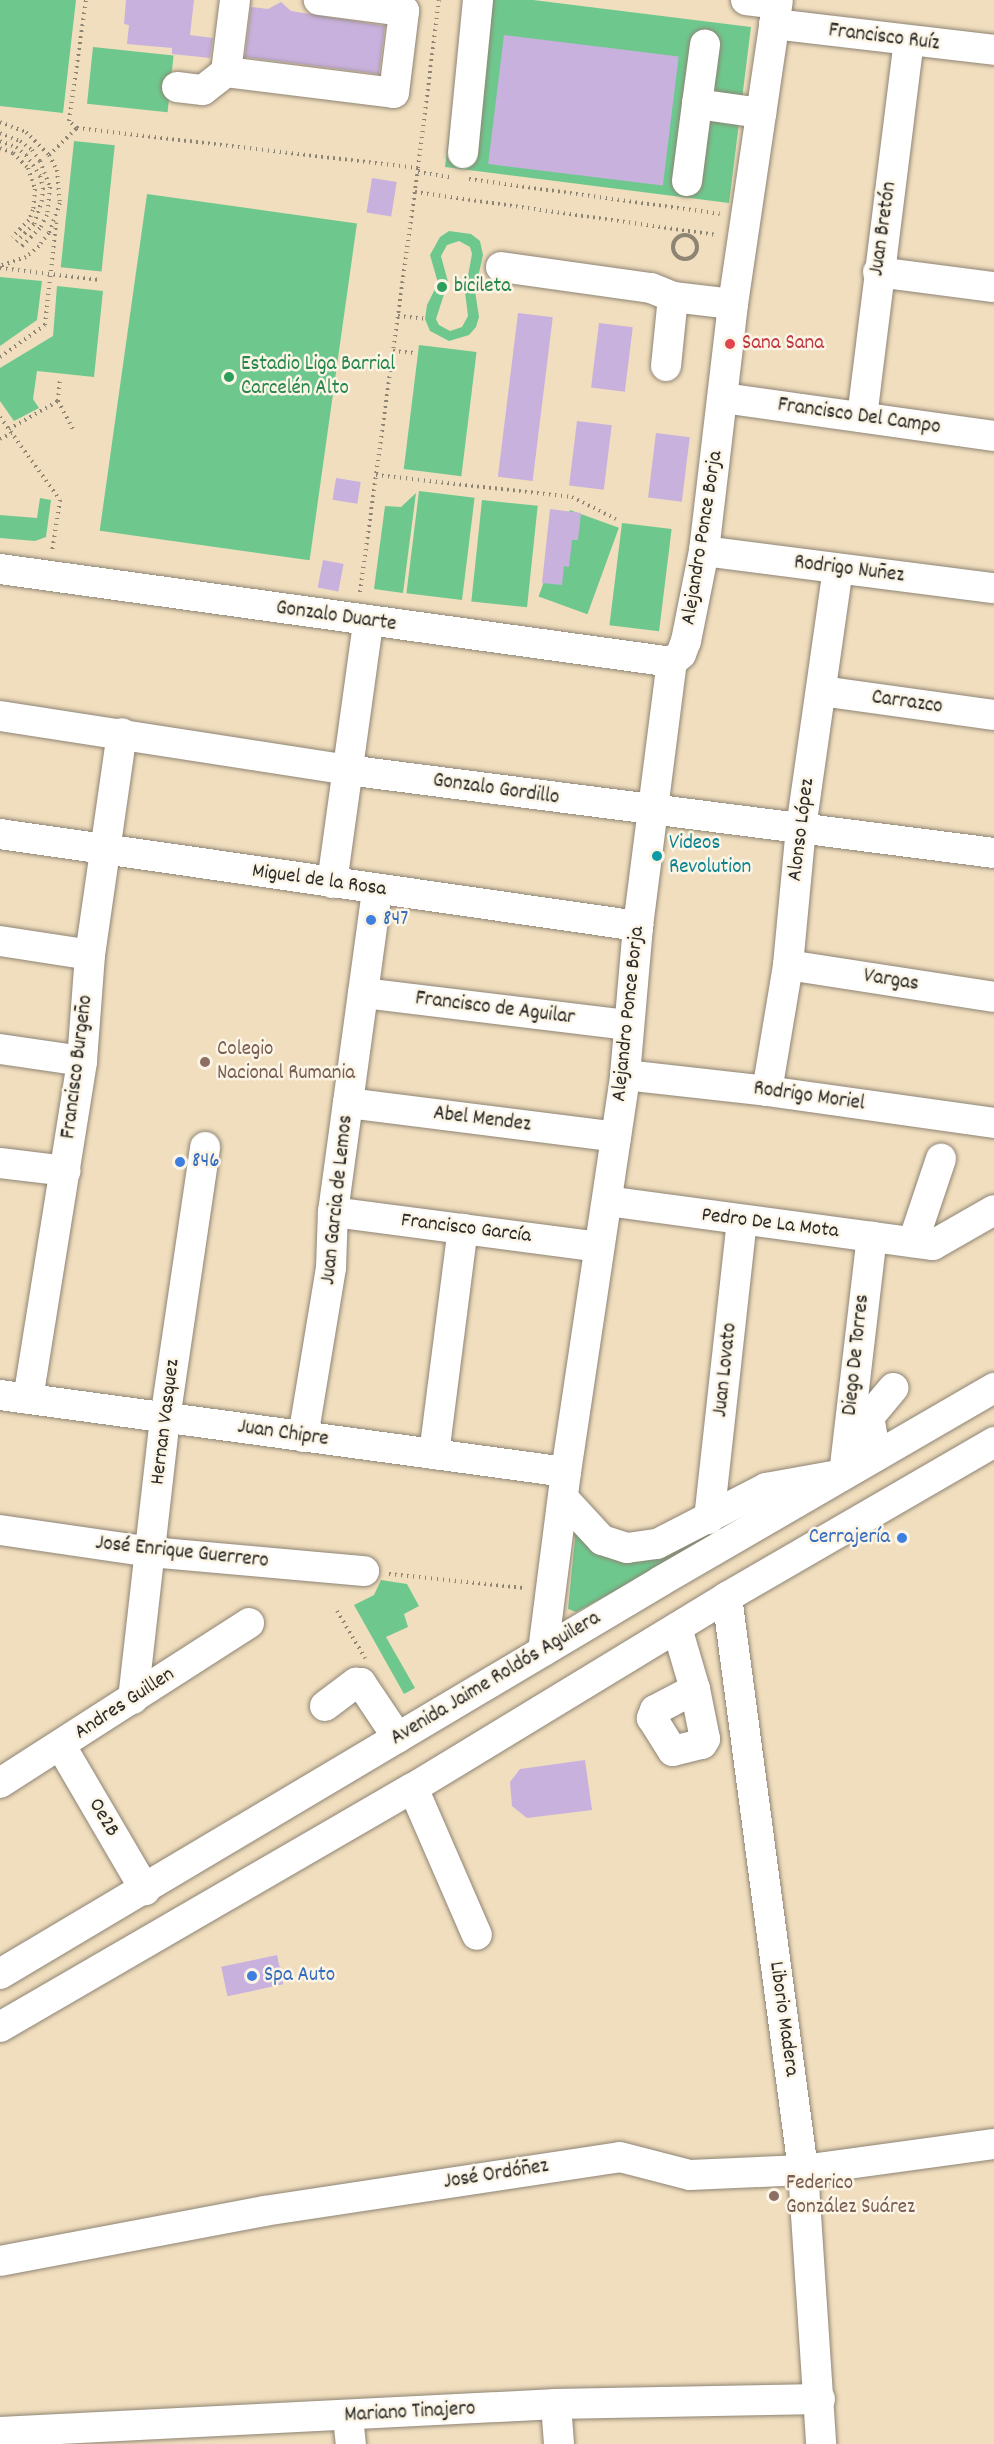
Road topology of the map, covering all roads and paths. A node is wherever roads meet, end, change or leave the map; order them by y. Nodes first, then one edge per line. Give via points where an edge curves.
1 (86, 0) edge
2 (235, 0) edge
3 (319, 0) edge
4 (439, 0) edge
5 (478, 0) edge
6 (746, 0) edge
7 (776, 9) edge
8 (909, 42) junction
9 (705, 45) dead end
10 (994, 50) edge
11 (226, 72) junction
12 (177, 87) dead end
13 (697, 104) junction
14 (761, 113) junction
15 (0, 122) edge
16 (77, 128) junction
17 (0, 133) edge
18 (0, 141) edge
19 (0, 148) edge
20 (49, 155) junction
21 (418, 170) junction
22 (460, 170) junction
23 (687, 181) dead end
24 (415, 192) junction
25 (56, 218) junction
26 (744, 228) junction
27 (687, 233) junction
28 (12, 237) dead end
29 (16, 242) dead end
30 (21, 248) dead end
31 (0, 267) edge
32 (501, 267) dead end
33 (878, 272) junction
34 (50, 275) junction
35 (100, 280) dead end
36 (994, 288) edge
37 (673, 297) junction
38 (733, 304) junction
39 (398, 316) junction
40 (425, 319) dead end
41 (393, 351) junction
42 (415, 353) dead end
43 (0, 357) edge
44 (666, 366) dead end
45 (60, 377) dead end
46 (723, 398) junction
47 (58, 401) junction
48 (0, 417) edge
49 (862, 417) junction
50 (10, 431) junction
51 (74, 431) dead end
52 (994, 436) edge
53 (0, 439) edge
54 (376, 475) junction
55 (616, 519) dead end
56 (704, 551) junction
57 (0, 569) edge
58 (838, 569) junction
59 (48, 576) junction
60 (994, 588) edge
61 (362, 621) junction
62 (672, 662) junction
63 (820, 691) junction
64 (994, 715) edge
65 (0, 716) edge
66 (122, 733) junction
67 (347, 770) junction
68 (652, 811) junction
69 (801, 828) junction
70 (0, 834) edge
71 (105, 849) junction
72 (994, 853) edge
73 (332, 883) junction
74 (377, 890) junction
75 (638, 926) junction
76 (0, 941) edge
77 (90, 955) junction
78 (788, 965) junction
79 (363, 993) junction
80 (994, 997) edge
81 (628, 1025) junction
82 (0, 1049) edge
83 (81, 1061) junction
84 (624, 1075) junction
85 (767, 1091) junction
86 (348, 1103) junction
87 (994, 1123) edge
88 (616, 1137) junction
89 (205, 1147) dead end
90 (941, 1159) dead end
91 (0, 1163) edge
92 (66, 1171) junction
93 (606, 1201) junction
94 (994, 1210) edge
95 (333, 1212) junction
96 (742, 1222) junction
97 (463, 1229) junction
98 (872, 1237) junction
99 (923, 1244) junction
100 (599, 1247) junction
101 (893, 1388) dead end
102 (994, 1388) edge
103 (14, 1397) edge
104 (165, 1419) junction
105 (303, 1437) junction
106 (993, 1452) edge
107 (434, 1454) junction
108 (876, 1456) junction
109 (844, 1474) junction
110 (565, 1485) junction
111 (709, 1519) junction
112 (0, 1530) edge
113 (150, 1552) junction
114 (364, 1571) joint
115 (551, 1590) junction
116 (727, 1597) junction
117 (249, 1623) dead end
118 (676, 1628) junction
119 (543, 1651) junction
120 (695, 1689) dead end
121 (133, 1699) junction
122 (325, 1706) dead end
123 (398, 1738) junction
124 (61, 1746) junction
125 (0, 1783) edge
126 (413, 1788) junction
127 (181, 1867) junction
128 (145, 1890) junction
129 (208, 1908) junction
130 (477, 1935) dead end
131 (2, 1972) edge
132 (33, 2009) junction
133 (0, 2027) edge
134 (994, 2144) edge
135 (803, 2170) junction
136 (0, 2261) edge
137 (820, 2399) junction
138 (556, 2404) junction
139 (350, 2430) edge
140 (236, 2432) edge
141 (0, 2433) edge
142 (559, 2444) edge
143 (821, 2444) edge

1 - 16 path via 69,121
2 - 11 street
3 - 11 street via 404,11 394,93
4 - 21 path
5 - 22 street
6 - 7 street, Francisco Ruíz
7 - 8 street, Francisco Ruíz
7 - 14 street, Alejandro Ponce Borja
8 - 10 street, Francisco Ruíz
8 - 33 street, Juan Bretón
9 - 13 street
11 - 12 street via 203,90
13 - 14 street
13 - 23 street
14 - 26 street, Alejandro Ponce Borja
15 - 20 path via 26,132
16 - 20 path
16 - 21 path
17 - 30 path via 32,150 50,188 44,221
18 - 29 path via 26,155 43,188 34,224
19 - 28 path via 28,168 35,189 33,210
20 - 25 path via 60,186
21 - 22 path
21 - 24 path
22 - 26 path
24 - 27 path
24 - 39 path
25 - 31 path via 39,246
25 - 34 path
26 - 27 path
26 - 38 street, Alejandro Ponce Borja
27 - 27 path via 672,246 673,253 683,260 690,259 697,249
31 - 34 path
32 - 37 street via 651,288
33 - 36 street
33 - 49 street, Juan Bretón
34 - 35 path
34 - 43 path via 45,325
37 - 38 street
37 - 44 street
38 - 46 street, Alejandro Ponce Borja
39 - 40 path
39 - 41 path
41 - 42 path
41 - 54 path
45 - 47 path
46 - 49 street, Francisco Del Campo
46 - 56 street, Alejandro Ponce Borja
47 - 50 path
47 - 51 path
48 - 50 path
49 - 52 street, Francisco Del Campo
50 - 53 path
50 - 59 path via 60,500
54 - 55 path via 572,497
54 - 61 path
56 - 58 street, Rodrigo Nuñez
56 - 62 street, Alejandro Ponce Borja via 686,641 681,654
57 - 59 street, Gonzalo Duarte
58 - 60 street, Rodrigo Nuñez
58 - 63 street, Alonso López
59 - 61 street, Gonzalo Duarte
61 - 62 street, Gonzalo Duarte
61 - 67 street
62 - 68 street, Alejandro Ponce Borja
63 - 64 street, Carrazco
63 - 69 street, Alonso López
65 - 66 street, Gonzalo Gordillo
66 - 67 street, Gonzalo Gordillo
66 - 71 street, Francisco Burgeño
67 - 68 street, Gonzalo Gordillo
67 - 73 street
68 - 69 street, Gonzalo Gordillo
68 - 75 street, Alejandro Ponce Borja
69 - 72 street, Gonzalo Gordillo
69 - 78 street, Alonso López
70 - 71 street, Miguel de la Rosa
71 - 73 street, Miguel de la Rosa
71 - 77 street, Francisco Burgeño
73 - 74 street, Miguel de la Rosa
74 - 75 street, Miguel de la Rosa
74 - 79 street, Juan Garcia de Lemos
75 - 81 street, Alejandro Ponce Borja
76 - 77 street
77 - 83 street, Francisco Burgeño
78 - 80 street, Vargas
78 - 85 street, Alonso López
79 - 81 street, Francisco de Aguilar
79 - 86 street, Juan Garcia de Lemos
81 - 84 street, Alejandro Ponce Borja
82 - 83 street
83 - 92 street, Francisco Burgeño
84 - 85 street, Rodrigo Moriel
84 - 88 street, Alejandro Ponce Borja
85 - 87 street, Rodrigo Moriel
86 - 88 street, Abel Mendez
86 - 95 street, Juan Garcia de Lemos
88 - 93 street, Alejandro Ponce Borja
89 - 104 street, Hernan Vasquez
90 - 99 street
91 - 92 street
92 - 103 street, Francisco Burgeño
93 - 96 street, Pedro De La Mota
93 - 100 street, Alejandro Ponce Borja
94 - 99 street
95 - 97 street, Francisco García
95 - 105 street, Juan Garcia de Lemos via 329,1279
96 - 98 street, Pedro De La Mota
96 - 111 street, Juan Lovato
97 - 100 street, Francisco García
97 - 107 street
98 - 99 street, Pedro De La Mota
98 - 109 street, Diego De Torres
100 - 110 street, Alejandro Ponce Borja
101 - 108 street via 869,1417
102 - 108 street, Avenida Jaime Roldós Aguilera
103 - 104 street, Juan Chipre
104 - 105 street, Juan Chipre
104 - 113 street, Hernan Vasquez
105 - 107 street, Juan Chipre
106 - 116 street
107 - 110 street, Juan Chipre
108 - 109 street, Avenida Jaime Roldós Aguilera
109 - 111 street via 766,1488
109 - 119 street, Avenida Jaime Roldós Aguilera
110 - 111 street via 602,1540 627,1548 657,1544
110 - 115 street, Alejandro Ponce Borja
112 - 113 street, José Enrique Guerrero
113 - 114 street, José Enrique Guerrero
113 - 121 street, Hernan Vasquez
114 - 115 path
115 - 119 street, Alejandro Ponce Borja
116 - 118 street
116 - 135 street, Liborio Madera
117 - 121 street, Andres Guillen
118 - 120 street
118 - 126 street
119 - 123 street, Avenida Jaime Roldós Aguilera
121 - 124 street, Andres Guillen
122 - 123 street via 361,1683
123 - 127 street, Avenida Jaime Roldós Aguilera
124 - 125 street, Andres Guillen
124 - 128 street, Oe2B
126 - 129 street
126 - 130 street
127 - 128 street, Avenida Jaime Roldós Aguilera
127 - 129 street
128 - 131 street, Avenida Jaime Roldós Aguilera
129 - 132 street
131 - 132 street
132 - 133 street
134 - 135 street, José Ordóñez
135 - 136 street, José Ordóñez via 690,2175 620,2157 264,2211
135 - 137 street, Liborio Madera
137 - 138 street, Mariano Tinajero
137 - 143 street, Liborio Madera
138 - 139 street, Mariano Tinajero
138 - 142 street
139 - 140 street, Mariano Tinajero
140 - 141 street, Mariano Tinajero

